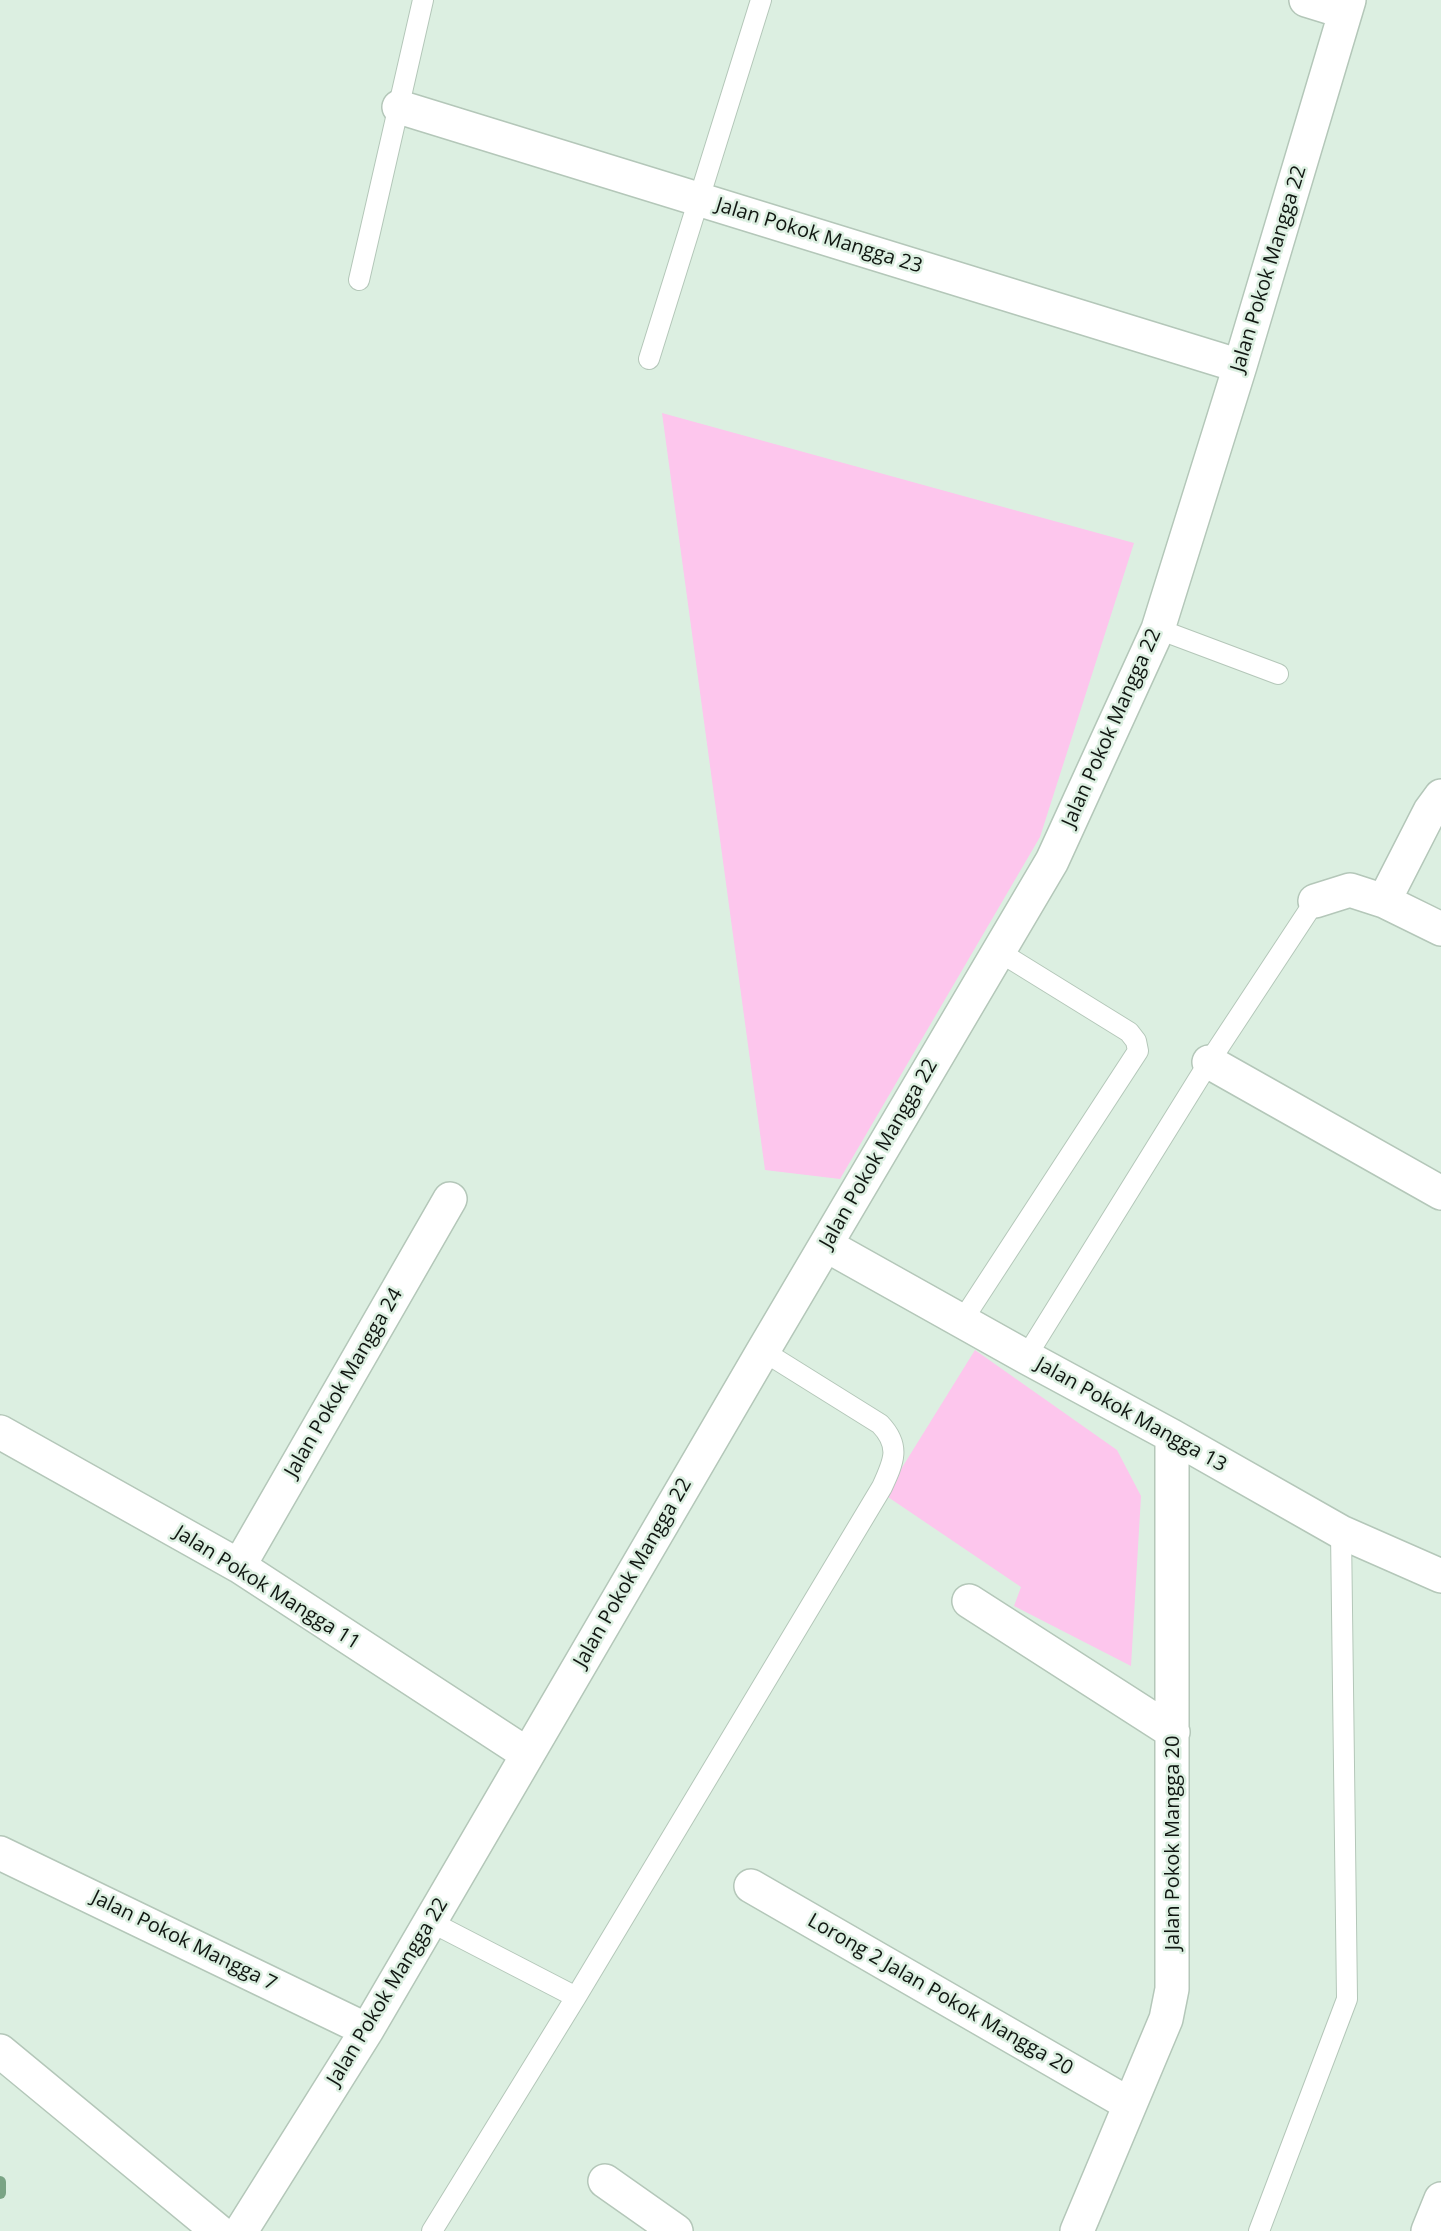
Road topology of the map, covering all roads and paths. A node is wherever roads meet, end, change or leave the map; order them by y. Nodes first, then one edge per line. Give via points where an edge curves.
1 (423, 0) edge
2 (761, 0) edge
3 (1306, 0) edge
4 (1347, 6) edge
5 (399, 107) junction
6 (698, 199) junction
7 (359, 280) dead end
8 (649, 359) dead end
9 (1240, 366) junction
10 (1158, 629) junction
11 (1278, 674) dead end
12 (1441, 796) edge
13 (1315, 901) joint
14 (1384, 901) junction
15 (1441, 929) edge
16 (998, 951) junction
17 (1209, 1062) junction
18 (1441, 1193) edge
19 (450, 1199) dead end
20 (826, 1245) junction
21 (962, 1321) junction
22 (763, 1351) junction
23 (1026, 1357) junction
24 (0, 1432) edge
25 (1173, 1436) junction
26 (1341, 1532) junction
27 (239, 1566) junction
28 (1441, 1576) edge
29 (969, 1601) dead end
30 (1173, 1732) junction
31 (528, 1754) junction
32 (0, 1853) edge
33 (751, 1886) dead end
34 (431, 1922) junction
35 (576, 1997) junction
36 (367, 2030) junction
37 (0, 2051) edge
38 (1129, 2104) junction
39 (605, 2181) dead end
40 (1441, 2199) edge
41 (218, 2231) edge
42 (241, 2231) edge
43 (432, 2231) edge
44 (675, 2231) edge
45 (1077, 2231) edge
46 (1259, 2231) edge
47 (1428, 2231) edge

1 - 5 lane
2 - 6 lane
3 - 4 street
4 - 9 street, Jalan Pokok Mangga 22
5 - 6 street, Jalan Pokok Mangga 23
5 - 7 lane
6 - 8 lane
6 - 9 street, Jalan Pokok Mangga 23
9 - 10 street, Jalan Pokok Mangga 22
10 - 11 lane
10 - 16 street, Jalan Pokok Mangga 22 via 1052,861
12 - 14 street
13 - 14 street via 1350,890
13 - 17 lane
14 - 15 street
16 - 20 street, Jalan Pokok Mangga 22
16 - 21 lane via 1129,1032 1138,1051
17 - 18 street
17 - 23 lane
19 - 27 street, Jalan Pokok Mangga 24
20 - 21 street, Jalan Pokok Mangga 13
20 - 22 street, Jalan Pokok Mangga 22
21 - 23 street, Jalan Pokok Mangga 13
22 - 31 street, Jalan Pokok Mangga 22
22 - 35 lane via 880,1424 891,1436 891,1468
23 - 25 street, Jalan Pokok Mangga 13
24 - 27 street, Jalan Pokok Mangga 11
25 - 26 street, Jalan Pokok Mangga 13
25 - 30 street, Jalan Pokok Mangga 20
26 - 28 street, Jalan Pokok Mangga 13
26 - 46 lane via 1347,1999
27 - 31 street, Jalan Pokok Mangga 11
29 - 30 street
30 - 38 street, Jalan Pokok Mangga 20 via 1172,1989 1166,2019
31 - 34 street, Jalan Pokok Mangga 22
32 - 36 street, Jalan Pokok Mangga 7
33 - 38 street, Lorong 2 Jalan Pokok Mangga 20
34 - 35 lane
34 - 36 street, Jalan Pokok Mangga 22
35 - 43 lane
36 - 42 street, Jalan Pokok Mangga 22
37 - 41 street
38 - 45 street, Jalan Pokok Mangga 20
39 - 44 street
40 - 47 street

